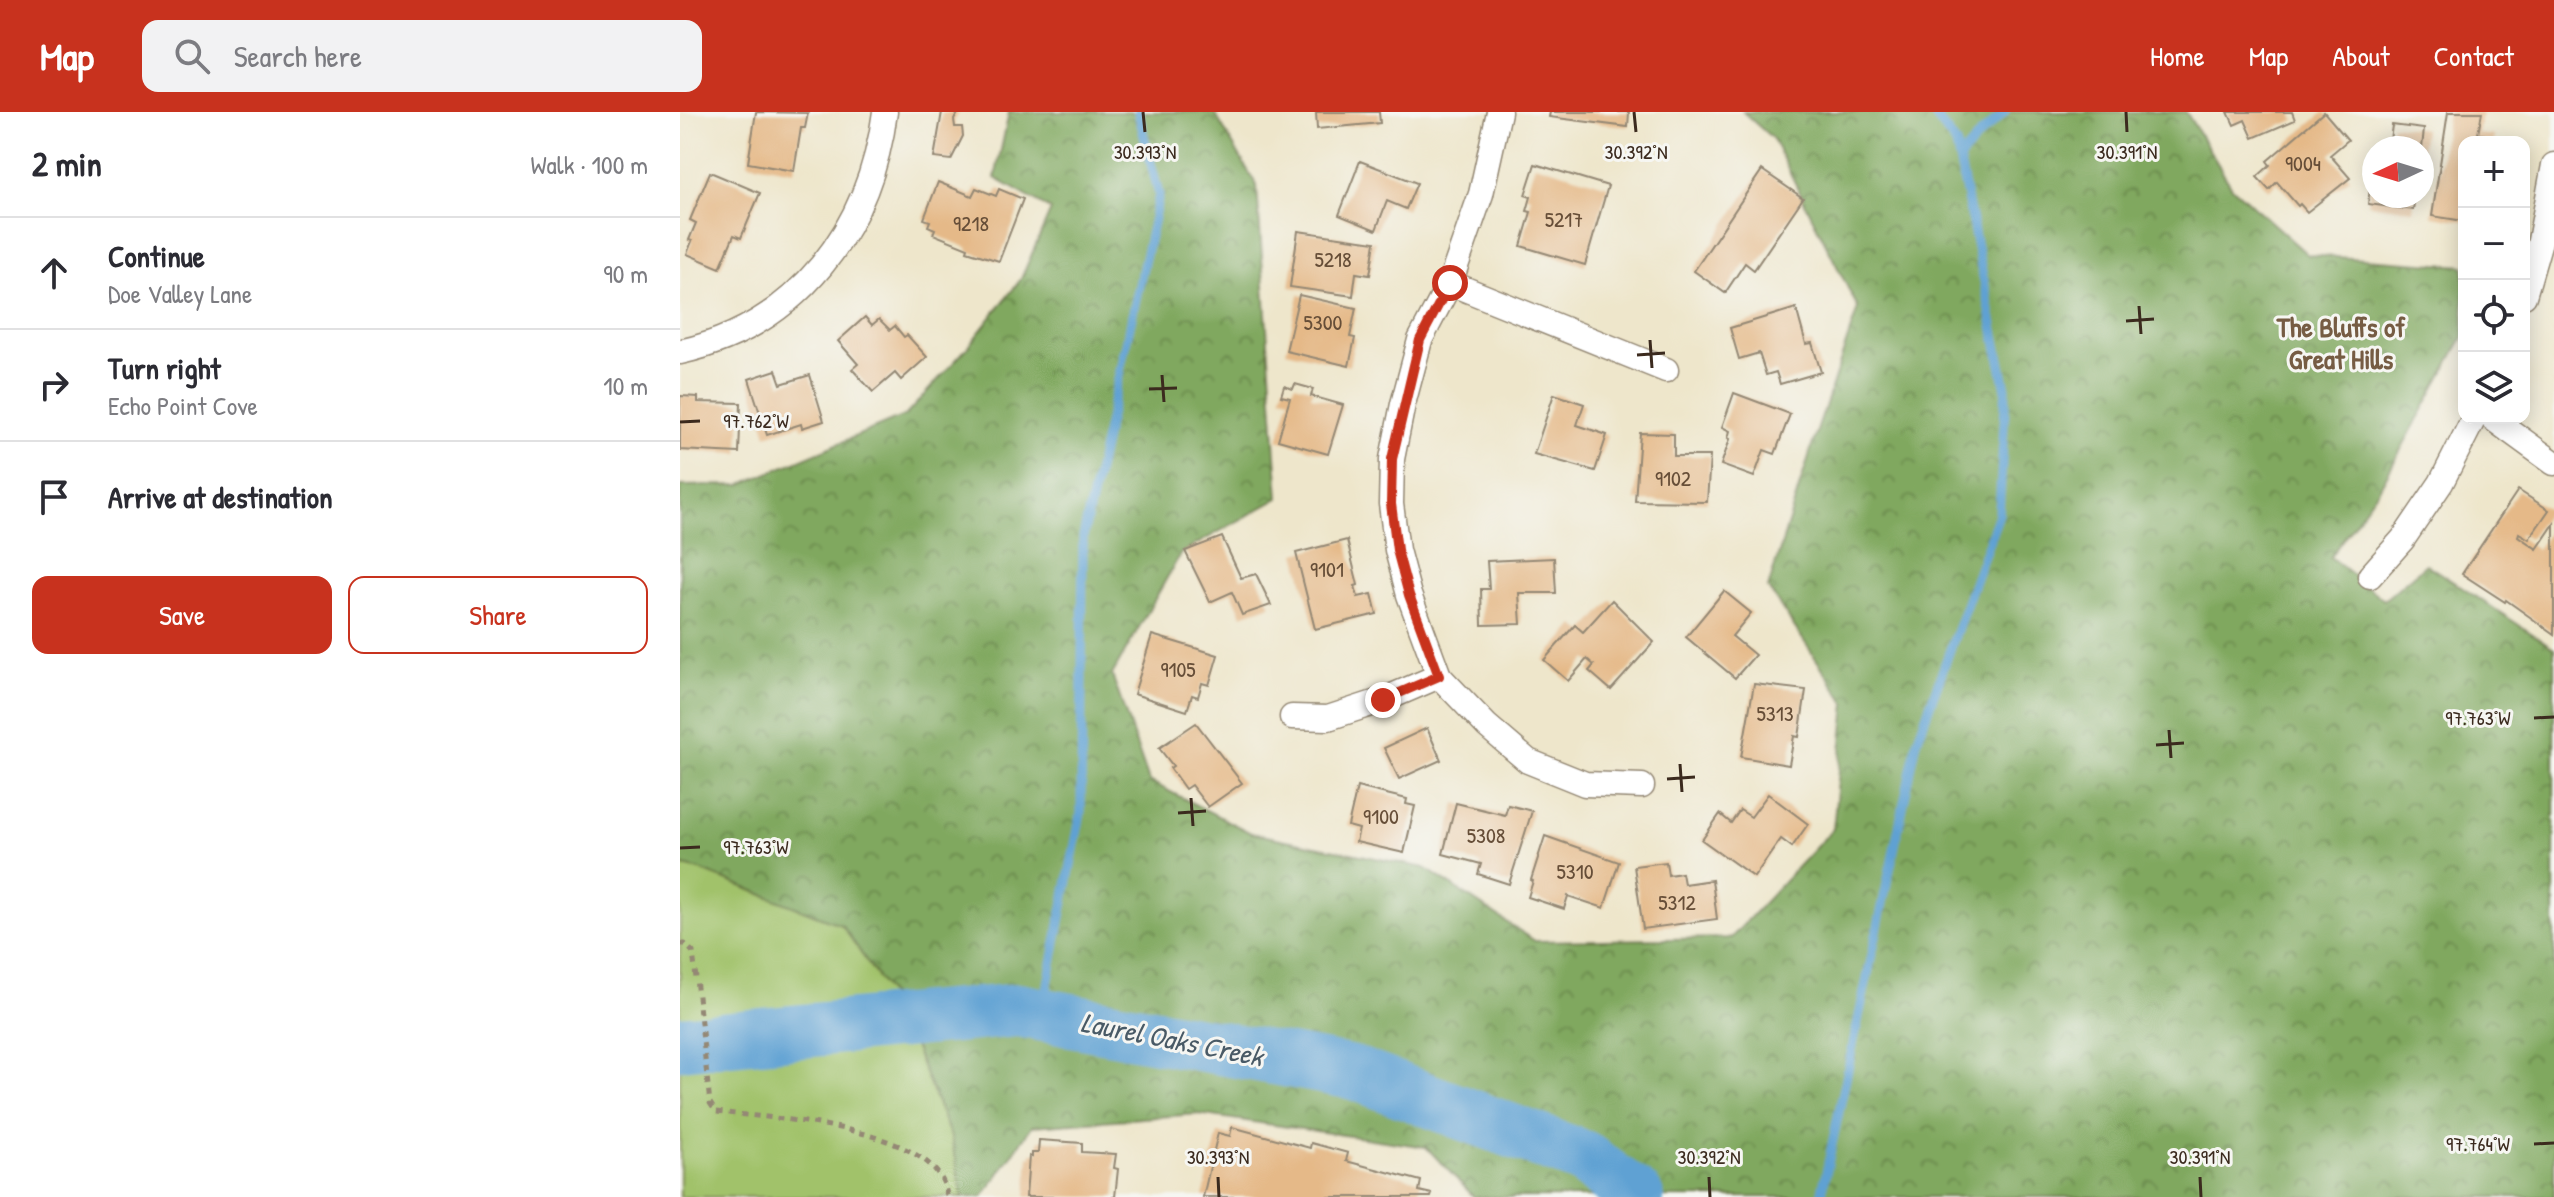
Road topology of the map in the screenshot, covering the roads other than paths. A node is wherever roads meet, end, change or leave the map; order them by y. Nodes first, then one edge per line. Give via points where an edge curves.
1 (885, 112) edge
2 (1499, 112) edge
3 (2554, 165) edge
4 (2551, 202) edge
5 (2547, 244) edge
6 (2530, 282) edge
7 (1450, 283) junction
8 (680, 352) edge
9 (1666, 370) dead end
10 (2471, 424) edge
11 (2500, 424) edge
12 (2554, 463) edge
13 (2370, 576) dead end
14 (1439, 676) junction
15 (1292, 717) dead end
16 (1642, 786) dead end

1 - 8 street via 868,189 818,272 777,311
2 - 7 street via 1481,194
3 - 4 street
4 - 5 street
5 - 6 street
7 - 9 street
7 - 14 street via 1420,340 1392,459 1397,550
10 - 13 street via 2433,494
11 - 12 street
14 - 15 street via 1328,718
14 - 16 street via 1528,761 1585,784

